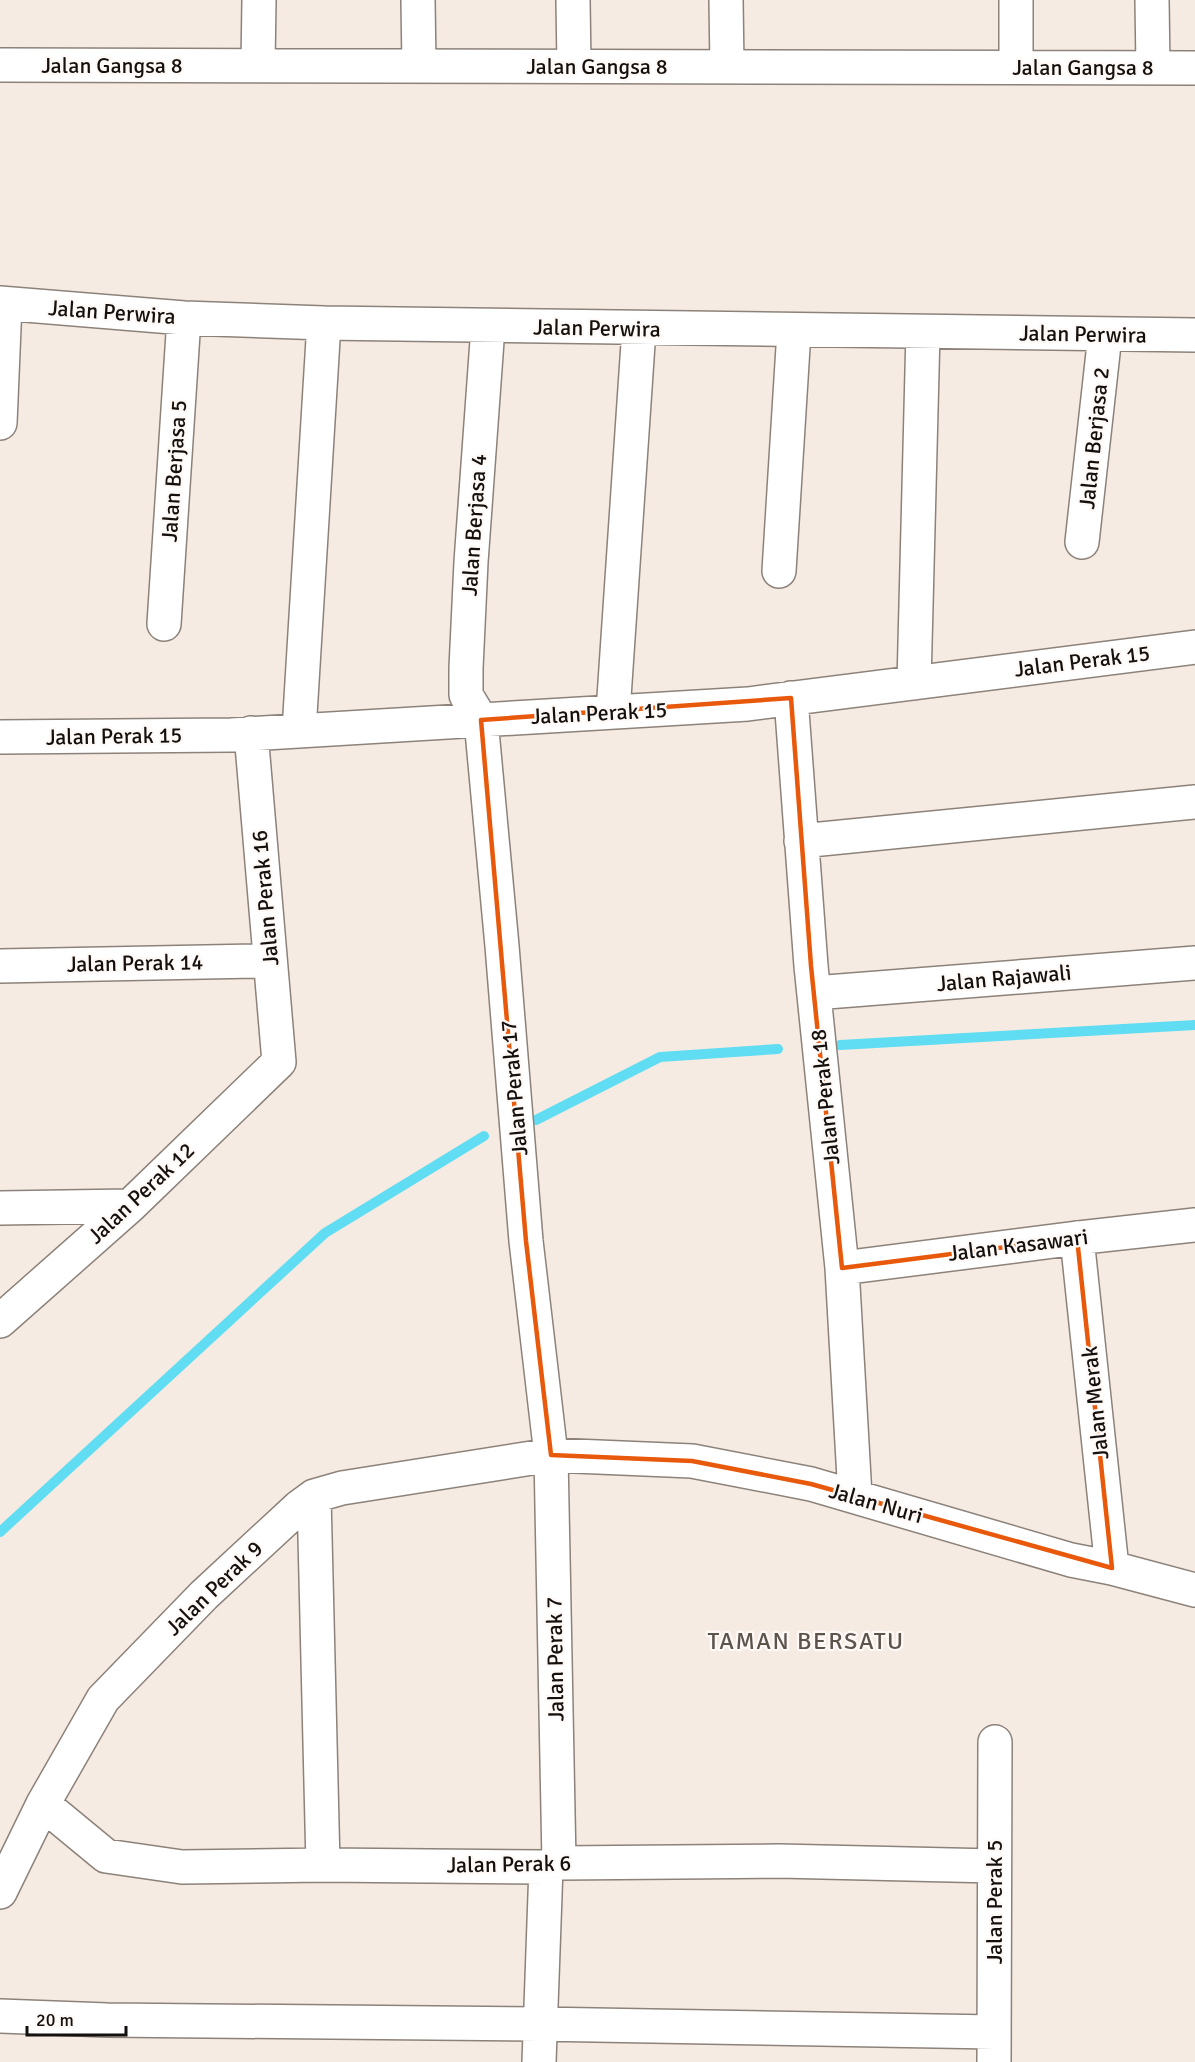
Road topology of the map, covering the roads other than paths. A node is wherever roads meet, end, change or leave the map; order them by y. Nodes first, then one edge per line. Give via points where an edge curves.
1 (259, 0) edge
2 (418, 0) edge
3 (573, 0) edge
4 (726, 0) edge
5 (1016, 0) edge
6 (1152, 0) edge
7 (0, 64) edge
8 (258, 65) junction
9 (419, 66) junction
10 (574, 66) junction
11 (727, 66) junction
12 (1016, 67) junction
13 (1153, 68) junction
14 (1195, 68) edge
15 (3, 303) edge
16 (184, 318) junction
17 (324, 323) junction
18 (488, 327) junction
19 (639, 329) junction
20 (794, 331) junction
21 (923, 332) junction
22 (1105, 334) junction
23 (1195, 336) edge
24 (0, 423) edge
25 (1082, 542) dead end
26 (778, 571) dead end
27 (164, 624) dead end
28 (1195, 646) edge
29 (914, 682) junction
30 (790, 698) junction
31 (613, 712) junction
32 (481, 720) junction
33 (299, 730) junction
34 (251, 734) junction
35 (0, 737) edge
36 (1195, 802) edge
37 (801, 841) junction
38 (270, 957) junction
39 (1195, 963) edge
40 (0, 966) edge
41 (814, 993) junction
42 (279, 1062) joint
43 (129, 1206) junction
44 (0, 1208) edge
45 (1195, 1225) edge
46 (1077, 1238) junction
47 (842, 1268) junction
48 (0, 1321) edge
49 (551, 1455) junction
50 (314, 1496) junction
51 (855, 1496) junction
52 (1112, 1568) junction
53 (1195, 1590) edge
54 (995, 1742) dead end
55 (43, 1804) junction
56 (323, 1865) junction
57 (553, 1865) junction
58 (994, 1866) junction
59 (0, 1892) edge
60 (0, 2016) edge
61 (540, 2024) junction
62 (994, 2047) edge
63 (539, 2062) edge

1 - 8 street
2 - 9 street
3 - 10 street
4 - 11 street
5 - 12 street
6 - 13 street
7 - 8 street, Jalan Gangsa 8
8 - 9 street, Jalan Gangsa 8
9 - 10 street, Jalan Gangsa 8
10 - 11 street, Jalan Gangsa 8
11 - 12 street, Jalan Gangsa 8
12 - 13 street, Jalan Gangsa 8
13 - 14 street, Jalan Gangsa 8
15 - 16 street, Jalan Perwira
15 - 24 street
16 - 17 street, Jalan Perwira
16 - 27 street, Jalan Berjasa 5
17 - 18 street, Jalan Perwira
17 - 33 street
18 - 19 street, Jalan Perwira
18 - 32 street, Jalan Berjasa 4 via 465,668 466,695
19 - 20 street, Jalan Perwira
19 - 31 street
20 - 21 street, Jalan Perwira
20 - 26 street
21 - 22 street, Jalan Perwira
21 - 29 street
22 - 23 street, Jalan Perwira
22 - 25 street, Jalan Berjasa 2
28 - 29 street, Jalan Perak 15
29 - 30 street, Jalan Perak 15
30 - 31 street, Jalan Perak 15
30 - 37 street, Jalan Perak 18
31 - 32 street, Jalan Perak 15
32 - 33 street, Jalan Perak 15
32 - 49 street, Jalan Perak 17 via 526,1240
33 - 34 street, Jalan Perak 15
34 - 35 street, Jalan Perak 15
34 - 38 street, Jalan Perak 16
36 - 37 street
37 - 41 street, Jalan Perak 18
38 - 40 street, Jalan Perak 14 via 258,961
38 - 42 street, Jalan Perak 16
39 - 41 street, Jalan Rajawali
41 - 47 street, Jalan Perak 18
42 - 43 street, Jalan Perak 12
43 - 44 street
43 - 48 street, Jalan Perak 12
45 - 46 street, Jalan Kasawari
46 - 47 street, Jalan Kasawari
46 - 52 street, Jalan Merak
47 - 51 street, Jalan Perak 18
49 - 50 street, Jalan Perak 9 via 374,1482
49 - 51 street, Jalan Nuri via 692,1461
49 - 57 street, Jalan Perak 7
50 - 55 street, Jalan Perak 9 via 204,1595 103,1699
50 - 56 street
51 - 52 street, Jalan Nuri via 1071,1560
52 - 53 street, Jalan Nuri
54 - 58 street, Jalan Perak 5
55 - 56 street, Jalan Perak 6 via 106,1856 182,1867
55 - 59 street, Jalan Perak 9
56 - 57 street, Jalan Perak 6
57 - 58 street, Jalan Perak 6 via 779,1861
57 - 61 street, Jalan Perak 7
58 - 62 street, Jalan Perak 5
60 - 61 street
61 - 62 street
61 - 63 street, Jalan Perak 7

